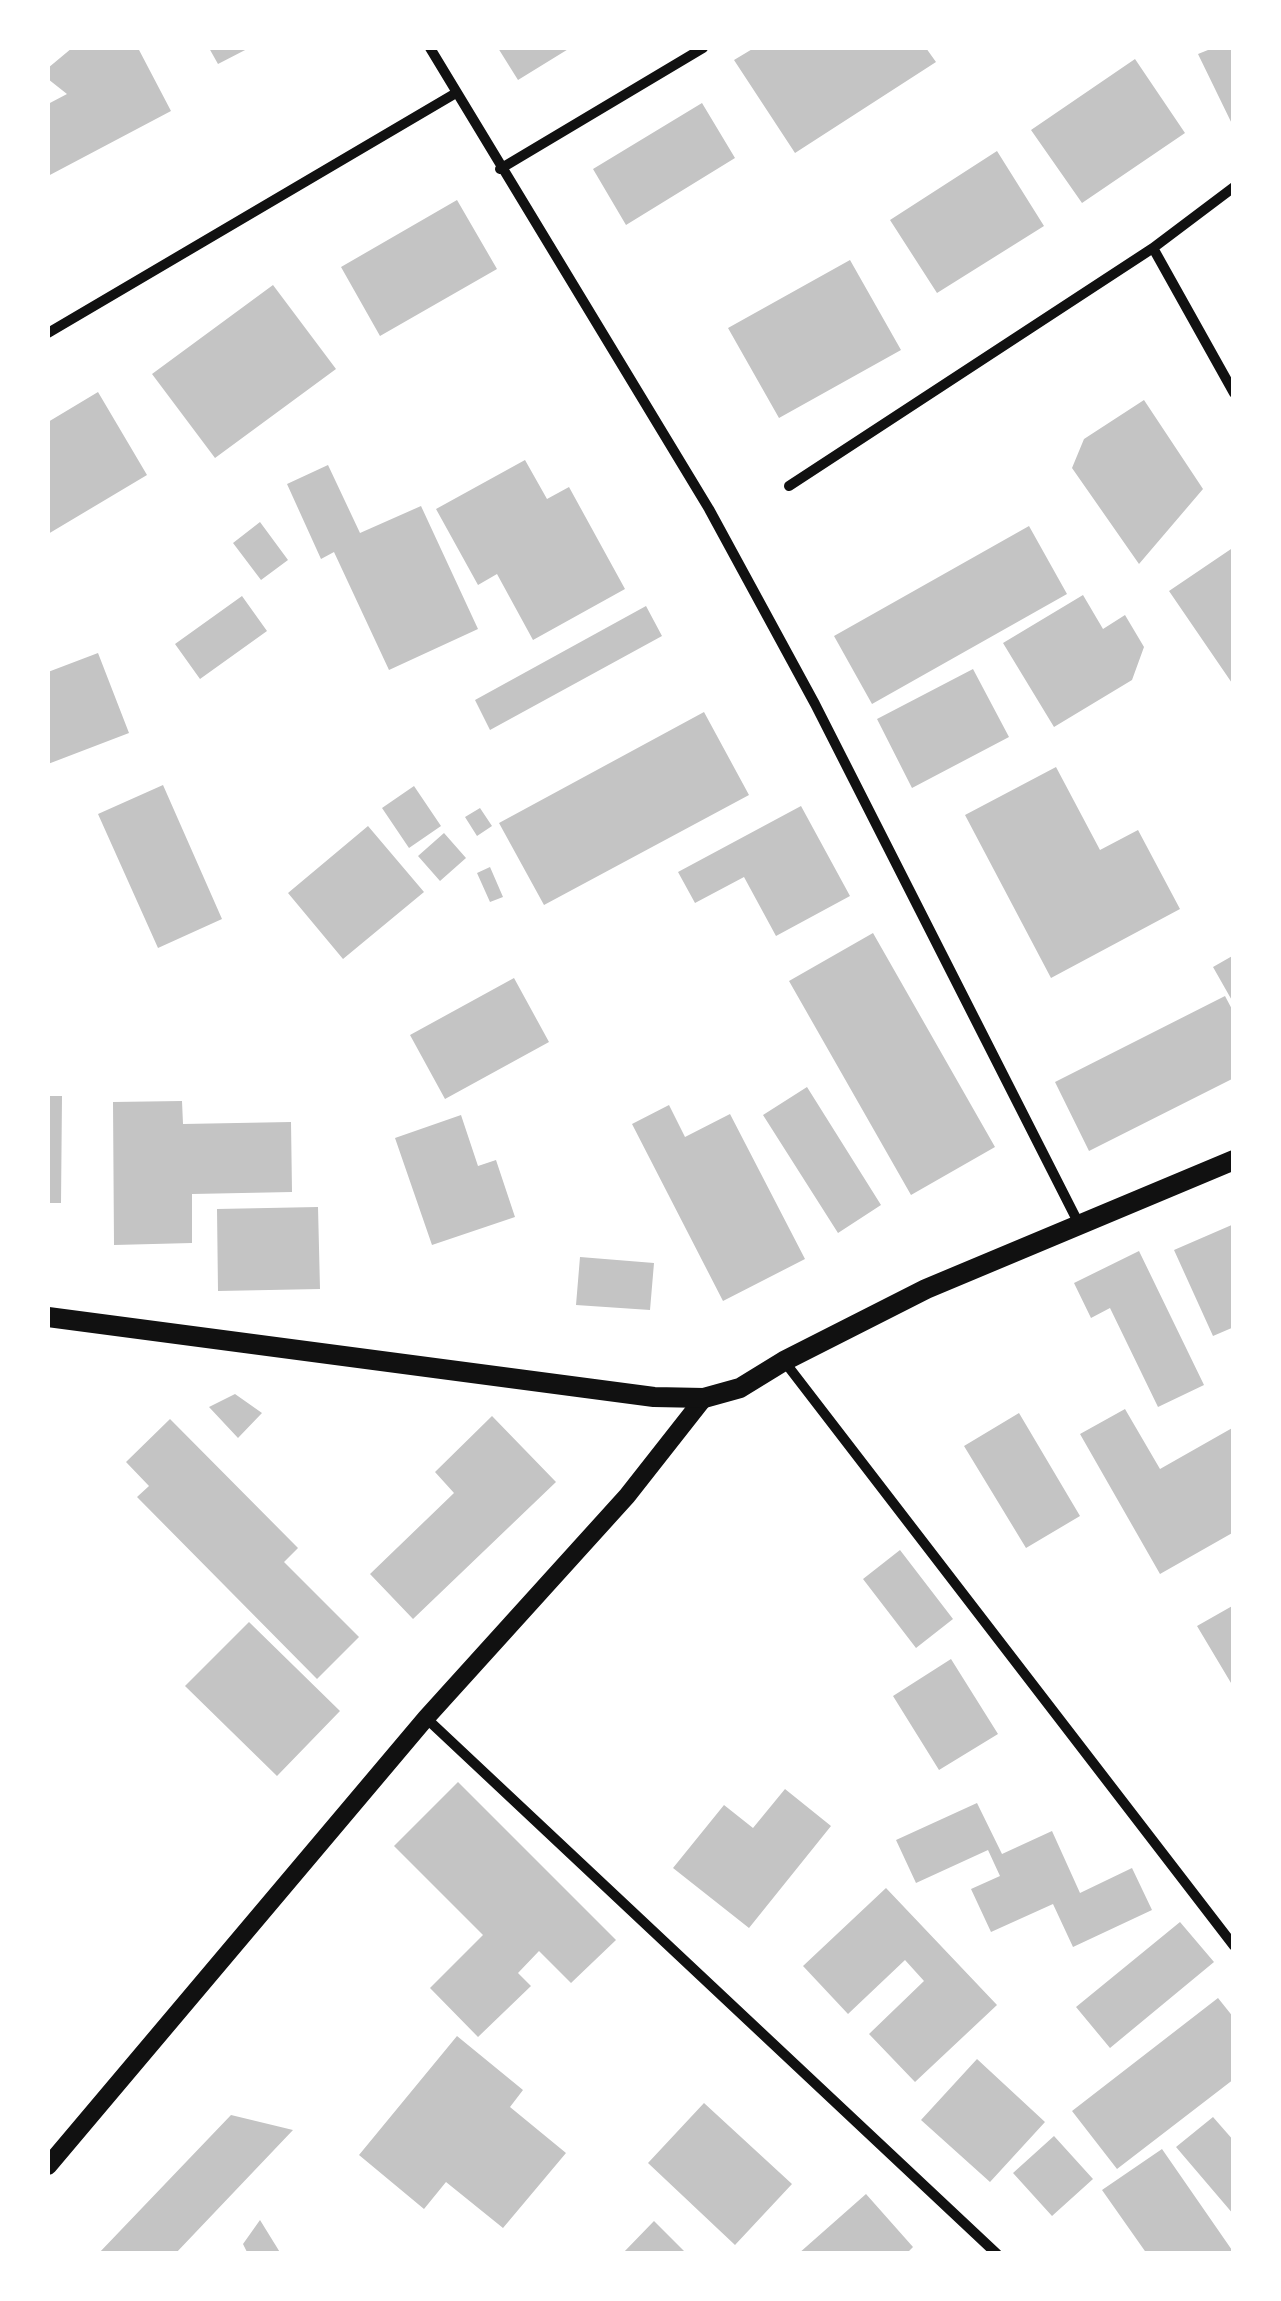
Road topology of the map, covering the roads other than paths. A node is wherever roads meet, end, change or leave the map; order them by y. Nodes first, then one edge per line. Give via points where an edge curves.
1 (430, 48) edge
2 (702, 48) edge
3 (456, 93) junction
4 (500, 168) junction
5 (1234, 187) edge
6 (1153, 248) junction
7 (48, 332) edge
8 (1234, 392) edge
9 (789, 486) dead end
10 (1234, 1160) edge
11 (1079, 1224) junction
12 (48, 1317) edge
13 (784, 1360) junction
14 (704, 1398) junction
15 (426, 1718) junction
16 (1234, 1946) edge
17 (48, 2166) edge
18 (997, 2254) edge

1 - 3 street
2 - 4 street
3 - 4 street
3 - 7 street
4 - 11 street via 709,510 824,721
5 - 6 street
6 - 8 street
6 - 9 street
10 - 11 main road
11 - 13 main road
12 - 14 main road via 654,1397
13 - 14 main road via 740,1388
13 - 16 street
14 - 15 street via 627,1496
15 - 17 street
15 - 18 street

